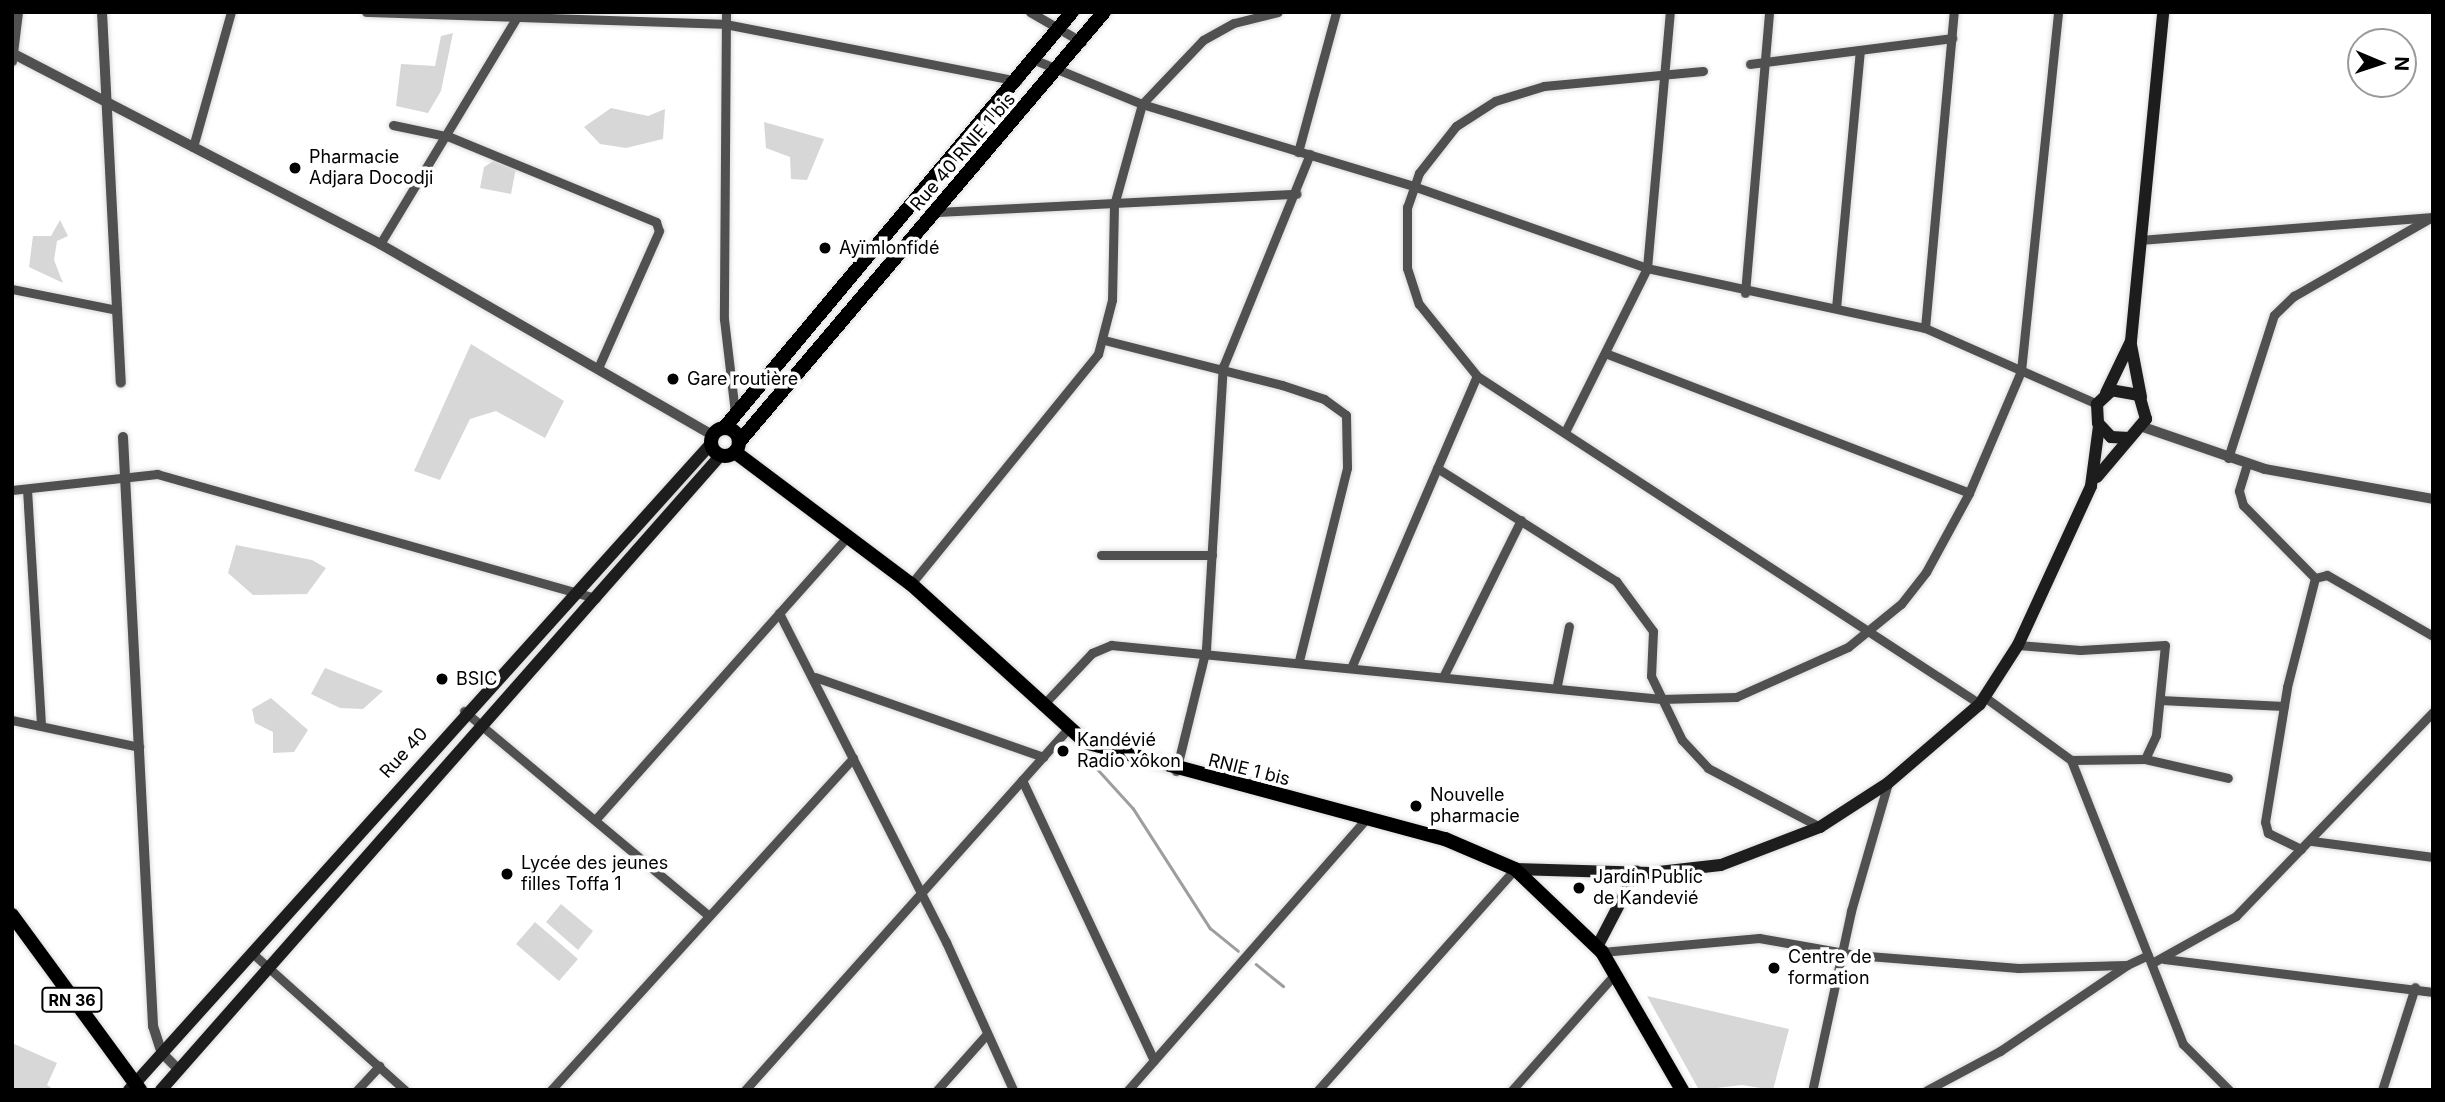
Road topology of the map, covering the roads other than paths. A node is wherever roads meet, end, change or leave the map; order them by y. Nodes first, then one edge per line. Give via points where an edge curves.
1 (18, 12) edge
2 (102, 12) edge
3 (231, 12) edge
4 (366, 12) edge
5 (726, 12) edge
6 (1030, 12) edge
7 (1072, 12) edge
8 (1104, 12) edge
9 (1278, 12) edge
10 (1336, 12) edge
11 (1670, 12) edge
12 (1769, 12) edge
13 (1954, 12) edge
14 (2058, 12) edge
15 (2163, 12) edge
16 (402, 14) edge
17 (515, 20) junction
18 (726, 24) junction
19 (1060, 29) junction
20 (1952, 38) junction
21 (1082, 42) junction
22 (1860, 50) junction
23 (13, 54) edge
24 (1035, 60) junction
25 (12, 61) edge
26 (1765, 63) junction
27 (1750, 64) dead end
28 (1059, 71) junction
29 (1703, 71) dead end
30 (1665, 76) junction
31 (1018, 81) junction
32 (104, 101) junction
33 (1142, 104) junction
34 (393, 125) dead end
35 (450, 138) junction
36 (193, 146) junction
37 (1298, 152) junction
38 (1311, 154) junction
39 (1413, 187) junction
40 (1297, 194) junction
41 (1114, 205) junction
42 (937, 212) junction
43 (2432, 217) edge
44 (2141, 240) junction
45 (380, 244) junction
46 (1647, 268) junction
47 (12, 289) edge
48 (1745, 293) junction
49 (1836, 308) junction
50 (117, 310) junction
51 (1925, 328) junction
52 (1104, 340) junction
53 (2131, 341) junction
54 (1605, 353) junction
55 (1223, 367) junction
56 (598, 368) junction
57 (2021, 371) junction
58 (1477, 376) junction
59 (121, 383) dead end
60 (2106, 393) junction
61 (2141, 397) junction
62 (2098, 404) junction
63 (735, 412) junction
64 (2099, 426) junction
65 (2143, 427) junction
66 (1566, 430) junction
67 (123, 437) dead end
68 (2129, 438) junction
69 (724, 443) junction
70 (2228, 458) junction
71 (2247, 464) junction
72 (1437, 468) junction
73 (125, 473) junction
74 (2091, 486) junction
75 (27, 489) junction
76 (12, 491) edge
77 (1969, 494) junction
78 (2433, 499) edge
79 (1521, 520) junction
80 (849, 536) junction
81 (1101, 555) dead end
82 (1212, 555) junction
83 (2315, 578) junction
84 (911, 584) junction
85 (573, 591) junction
86 (596, 598) junction
87 (779, 614) junction
88 (1569, 625) dead end
89 (1871, 628) junction
90 (2433, 636) edge
91 (2018, 645) junction
92 (1206, 649) junction
93 (1299, 661) junction
94 (1352, 668) junction
95 (1444, 676) junction
96 (815, 677) junction
97 (1557, 685) junction
98 (1661, 699) junction
99 (2160, 700) junction
100 (1983, 701) junction
101 (1042, 706) junction
102 (2284, 706) junction
103 (464, 711) junction
104 (2433, 712) edge
105 (12, 720) edge
106 (41, 725) junction
107 (480, 725) junction
108 (1067, 730) junction
109 (139, 747) junction
110 (1043, 757) junction
111 (853, 758) junction
112 (2145, 759) junction
113 (2071, 760) junction
114 (1176, 771) junction
115 (2228, 778) dead end
116 (1022, 780) junction
117 (1888, 783) junction
118 (1366, 819) junction
119 (595, 820) junction
120 (1820, 827) junction
121 (2312, 841) junction
122 (2301, 849) junction
123 (2433, 857) edge
124 (1515, 869) junction
125 (1636, 872) junction
126 (922, 893) junction
127 (706, 913) junction
128 (12, 915) edge
129 (1600, 950) junction
130 (251, 952) junction
131 (1842, 952) junction
132 (2150, 959) junction
133 (2163, 959) junction
134 (2127, 965) junction
135 (268, 967) junction
136 (1615, 974) junction
137 (2416, 987) junction
138 (2433, 992) edge
139 (986, 1035) junction
140 (162, 1053) junction
141 (1154, 1061) junction
142 (379, 1066) junction
143 (179, 1070) junction
144 (1813, 1087) dead end
145 (134, 1089) edge
146 (161, 1090) edge
147 (357, 1090) edge
148 (405, 1090) edge
149 (551, 1090) edge
150 (745, 1090) edge
151 (937, 1090) edge
152 (1013, 1090) edge
153 (1128, 1090) edge
154 (1318, 1090) edge
155 (1511, 1090) edge
156 (1682, 1090) edge
157 (1927, 1090) edge
158 (2229, 1090) edge
159 (2382, 1090) edge

1 - 23 street
2 - 32 street
3 - 36 street
4 - 16 street
5 - 18 street
6 - 19 street
7 - 19 main road, Rue 40 RNIE 1 bis
8 - 21 main road, Rue 40 RNIE 1 bis
9 - 33 street via 1234,23 1203,40
10 - 37 street
11 - 30 street
12 - 26 street
13 - 20 street
14 - 57 street
15 - 44 main road
16 - 17 street
17 - 18 street
17 - 35 street
18 - 31 street
18 - 63 street via 724,319
19 - 21 street
19 - 24 main road, Rue 40 RNIE 1 bis
20 - 22 street
20 - 51 street
21 - 28 main road, Rue 40 RNIE 1 bis
22 - 26 street
22 - 49 street
23 - 25 street
23 - 32 street
24 - 28 street
24 - 31 main road, Rue 40 RNIE 1 bis
26 - 27 street
26 - 48 street
28 - 33 street
28 - 42 main road, Rue 40 RNIE 1 bis
29 - 30 street
30 - 39 street via 1544,86 1495,101 1437,145
30 - 46 street
31 - 63 main road, Rue 40 RNIE 1 bis
32 - 36 street
32 - 50 street
33 - 37 street
33 - 41 street
34 - 35 street
35 - 45 street
35 - 56 street via 659,226
36 - 45 street
37 - 38 street
38 - 39 street
38 - 40 street
39 - 46 street
39 - 58 street via 1405,245 1419,304
40 - 41 street
40 - 55 street
41 - 42 street
41 - 52 street via 1112,300
42 - 69 main road, Rue 40 RNIE 1 bis
43 - 44 street
43 - 70 street via 2282,305
44 - 53 main road
45 - 56 street
46 - 48 street
46 - 54 street
47 - 50 street
48 - 49 street
49 - 51 street
50 - 59 street
51 - 57 street
52 - 55 street
52 - 84 street via 1073,392
53 - 60 main road
53 - 61 main road
54 - 66 street
54 - 77 street
55 - 82 street
55 - 93 street via 1324,399 1346,415 1350,429 1348,468
56 - 69 street
57 - 62 street
57 - 77 street
58 - 66 street
58 - 72 street
60 - 61 main road via 2124,388
60 - 62 main road
61 - 65 main road via 2146,410
62 - 64 main road
63 - 69 main road, Rue 40 RNIE 1 bis
64 - 68 main road via 2111,437
64 - 74 main road
65 - 68 main road
65 - 70 street
66 - 89 street
67 - 73 street
68 - 74 main road
69 - 80 main road, RNIE 1 bis via 747,465
69 - 85 main road, Rue 40 / RN 36
69 - 86 main road
70 - 71 street
71 - 78 street
71 - 83 street via 2239,491 2243,505
72 - 79 street
72 - 94 street
73 - 75 street
73 - 85 street via 178,478
73 - 109 street
74 - 91 main road
75 - 76 street
75 - 106 street
77 - 89 street via 1926,572
79 - 95 street
79 - 98 street via 1631,596 1653,631 1651,676
80 - 84 main road, RNIE 1 bis
80 - 87 street
81 - 82 street
82 - 92 street
83 - 90 street via 2327,575
83 - 102 street
84 - 101 main road, RNIE 1 bis
85 - 86 street
85 - 103 main road, Rue 40 / RN 36
86 - 107 main road
87 - 96 street
87 - 119 street
88 - 97 street
89 - 98 street via 1819,665 1776,684 1736,697
89 - 100 street
91 - 99 street via 2080,650 2161,642
91 - 100 main road
92 - 93 street
92 - 101 street via 1100,648
92 - 114 street
93 - 94 street
94 - 95 street
95 - 97 street
96 - 110 street
96 - 111 street
97 - 98 street
98 - 120 street via 1682,740 1708,768
99 - 102 street
99 - 112 street
100 - 113 street
100 - 117 main road
101 - 108 main road, RNIE 1 bis
102 - 122 street via 2265,830
103 - 107 street
103 - 130 main road, Rue 40 / RN 36
104 - 121 street
105 - 106 street
106 - 109 street
107 - 119 street
107 - 135 main road
108 - 110 street
108 - 114 main road, RNIE 1 bis via 1098,748
109 - 140 street via 153,1026
110 - 116 street
111 - 126 street
111 - 127 street
112 - 113 street
112 - 115 street
113 - 132 street
114 - 118 main road, RNIE 1 bis
116 - 126 street
116 - 141 street
117 - 120 main road
117 - 131 street
118 - 124 main road, RNIE 1 bis via 1467,846
118 - 141 street
119 - 127 street
120 - 125 main road via 1721,865
121 - 122 street
121 - 123 street
122 - 133 street via 2224,926
124 - 125 main road
124 - 129 main road, RNIE 1 bis
124 - 154 street
125 - 129 main road
126 - 139 street
126 - 150 street
127 - 149 street
128 - 145 main road, RN 36
129 - 131 street via 1759,938
129 - 136 main road, RNIE 1 bis
130 - 135 street
130 - 140 main road, Rue 40 / RN 36
131 - 134 street via 2018,968
131 - 144 street
132 - 133 street
132 - 134 street
132 - 158 street via 2183,1044
133 - 137 street
134 - 157 street via 2000,1051
135 - 142 street
135 - 143 main road
136 - 155 street
136 - 156 main road, RNIE 1 bis
137 - 138 street
137 - 159 street
139 - 151 street
139 - 152 street
140 - 143 street
140 - 145 main road, Rue 40 / RN 36
141 - 153 street
142 - 147 street
142 - 148 street
143 - 146 main road

